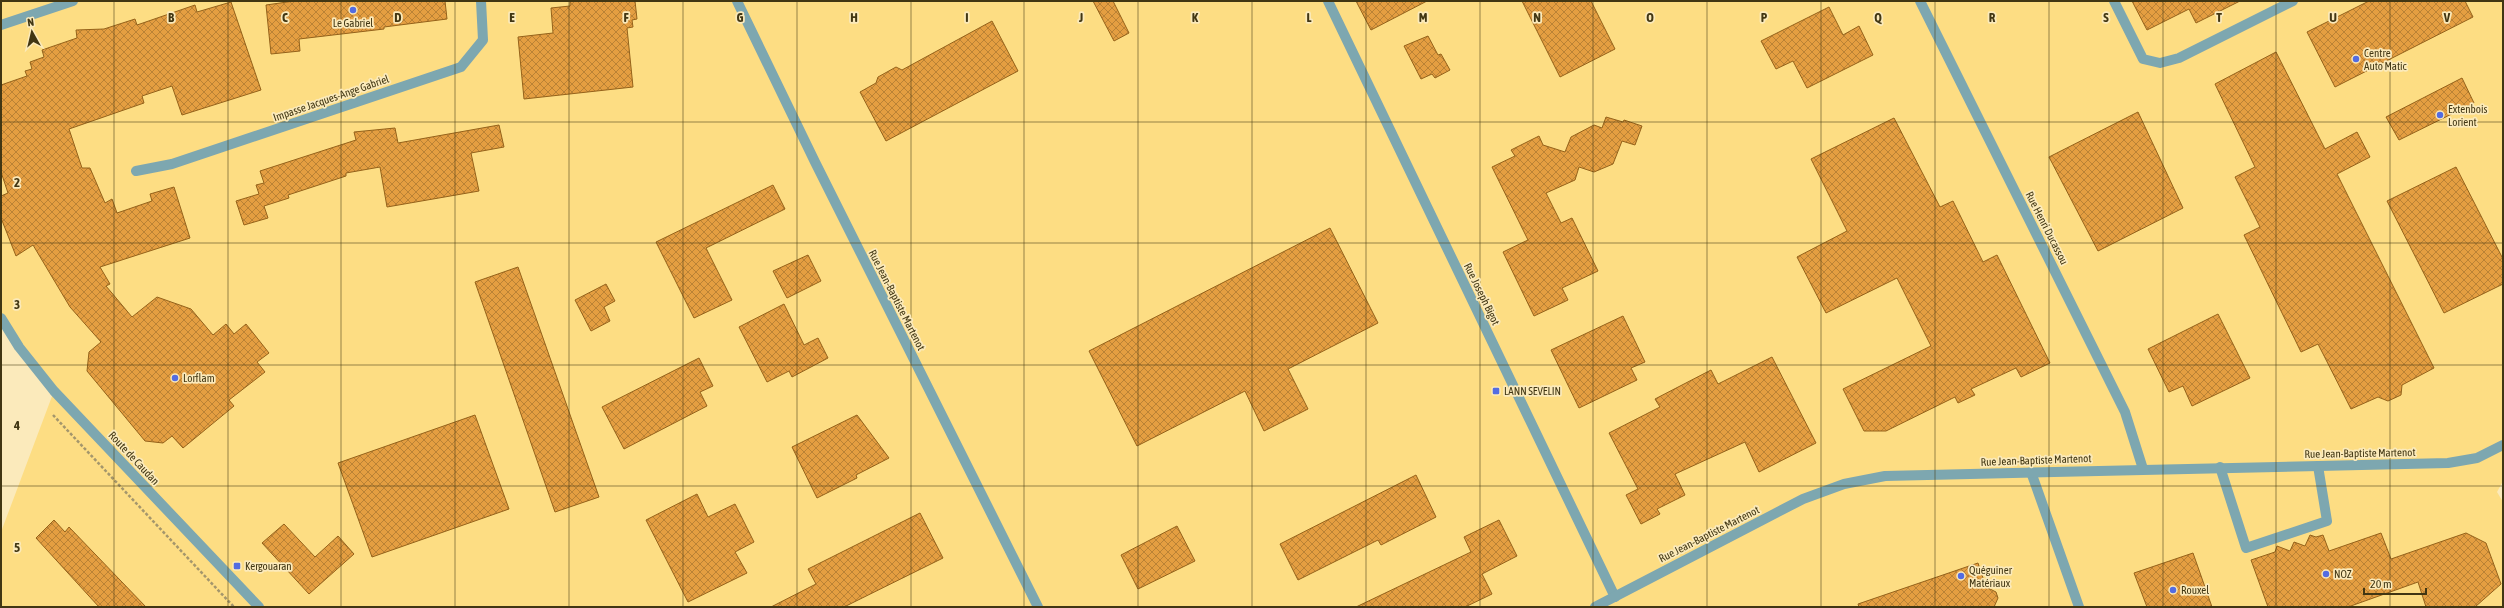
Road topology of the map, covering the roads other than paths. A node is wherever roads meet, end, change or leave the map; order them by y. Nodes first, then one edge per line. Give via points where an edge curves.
1 (73, 1) edge
2 (481, 1) edge
3 (737, 1) edge
4 (1328, 1) edge
5 (1920, 1) edge
6 (2114, 1) edge
7 (2293, 1) edge
8 (1, 25) edge
9 (136, 171) dead end
10 (1, 318) edge
11 (2503, 445) edge
12 (2318, 466) junction
13 (2220, 467) junction
14 (2144, 469) junction
15 (2030, 472) junction
16 (1615, 597) junction
17 (258, 607) edge
18 (1038, 607) edge
19 (1595, 607) edge
20 (2079, 607) edge

1 - 8 street
2 - 9 street, Impasse Jacques-Ange Gabriel via 483,40 461,67 172,164
3 - 18 street, Rue Jean-Baptiste Martenot
4 - 16 street, Rue Joseph Bigot
5 - 14 street, Rue Henri Ducassou via 2125,412
6 - 7 street via 2143,59 2160,62 2179,58
10 - 17 street, Route de Caudan via 19,347 54,391
11 - 12 street, Rue Jean-Baptiste Martenot via 2477,458 2448,463
12 - 13 street, Rue Jean-Baptiste Martenot
12 - 13 street via 2327,521 2246,548
13 - 14 street, Rue Jean-Baptiste Martenot
14 - 15 street, Rue Jean-Baptiste Martenot
15 - 16 street, Rue Jean-Baptiste Martenot via 1884,476 1844,484 1803,500
15 - 20 street
16 - 19 street, Rue Jean-Baptiste Martenot

